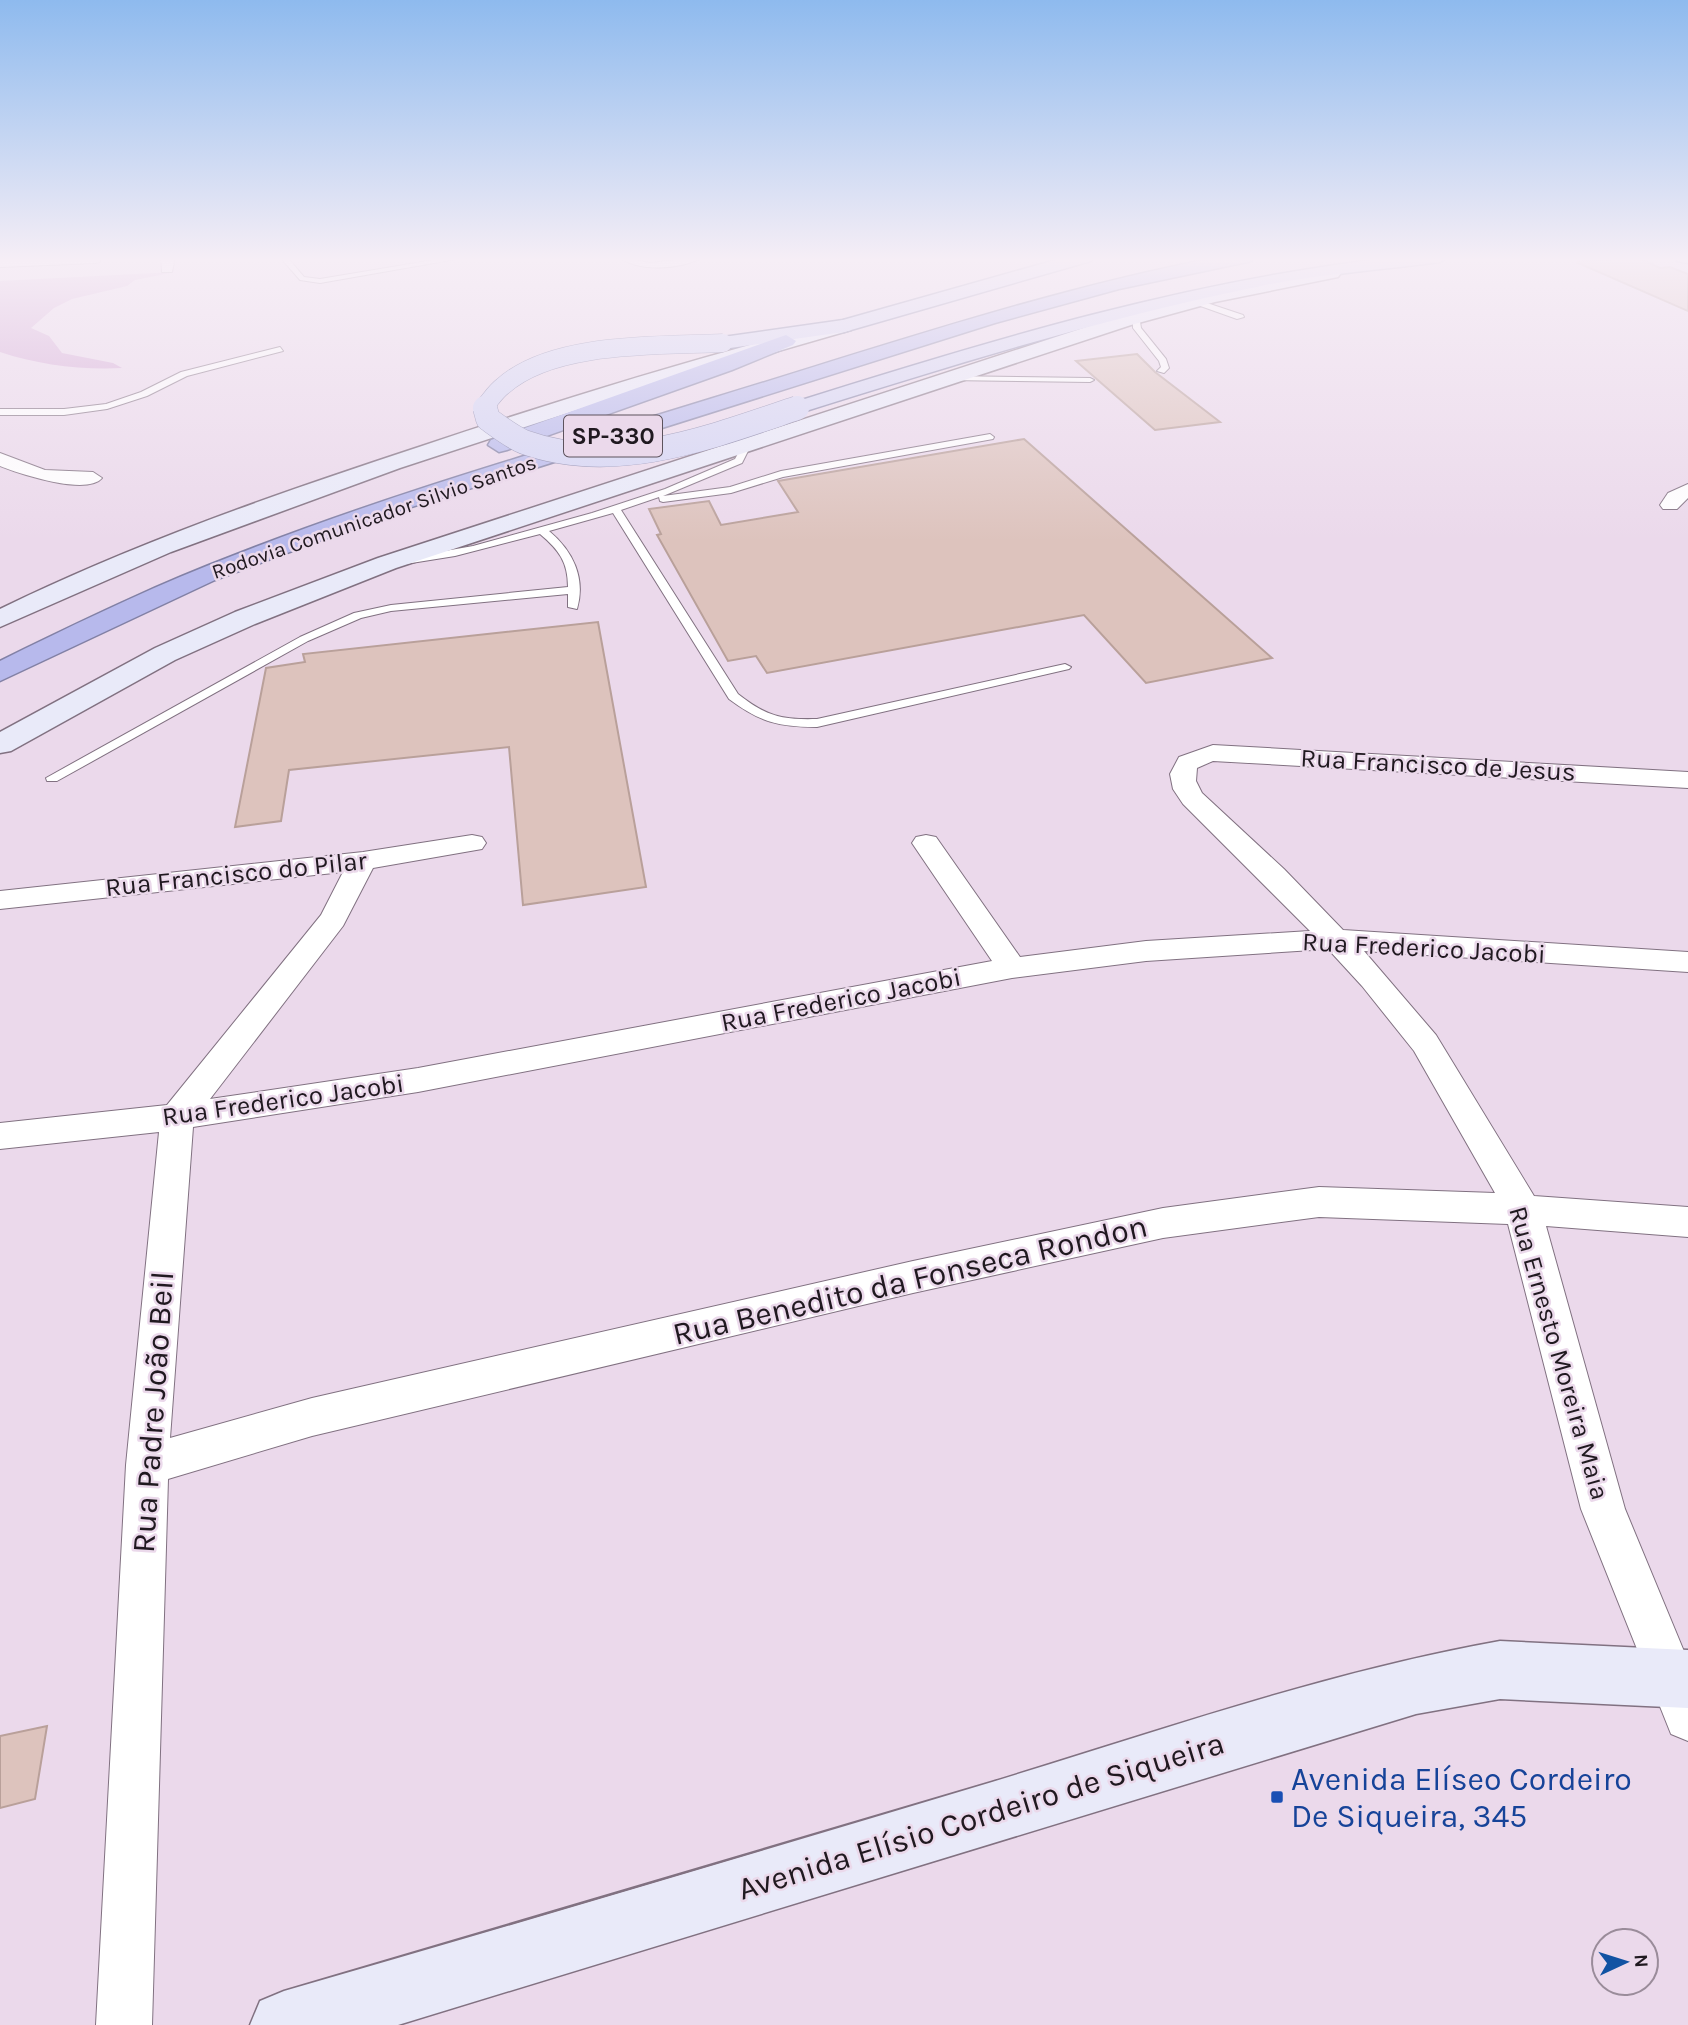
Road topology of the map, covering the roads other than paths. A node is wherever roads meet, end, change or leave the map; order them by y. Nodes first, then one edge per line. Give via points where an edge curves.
1 (270, 352) edge
2 (631, 352) edge
3 (750, 352) edge
4 (762, 352) edge
5 (838, 352) edge
6 (887, 352) edge
7 (977, 352) edge
8 (1030, 352) edge
9 (1156, 352) edge
10 (1161, 371) dead end
11 (948, 378) junction
12 (1090, 380) dead end
13 (0, 412) edge
14 (990, 437) dead end
15 (748, 443) junction
16 (0, 459) edge
17 (93, 478) dead end
18 (420, 478) junction
19 (1688, 490) edge
20 (643, 501) junction
21 (1670, 505) dead end
22 (616, 510) junction
23 (542, 530) junction
24 (387, 563) junction
25 (573, 590) junction
26 (573, 607) dead end
27 (0, 619) edge
28 (0, 645) edge
29 (1065, 667) dead end
30 (0, 672) edge
31 (0, 744) edge
32 (1190, 761) joint
33 (52, 778) dead end
34 (1688, 780) edge
35 (472, 843) dead end
36 (926, 843) dead end
37 (363, 860) junction
38 (0, 900) edge
39 (1334, 939) junction
40 (1688, 962) edge
41 (1012, 968) junction
42 (177, 1117) junction
43 (0, 1136) edge
44 (1523, 1210) junction
45 (1688, 1222) edge
46 (147, 1465) junction
47 (1682, 1692) edge
48 (124, 2025) edge
49 (284, 2025) edge

1 - 13 lane via 184,374 107,406 64,412
2 - 7 main road, bridge via 576,356 529,369 495,389 485,405 488,419 513,439 545,449 619,454 653,451
3 - 27 main road via 411,456 140,556
4 - 18 highway via 461,458
5 - 18 highway, Rodovia Comunicador Silvio Santos / SP-330
6 - 30 highway, Rodovia Comunicador Silvio Santos / SP-330 via 449,486 275,547
8 - 11 main road
9 - 10 lane via 1165,368
11 - 12 lane
11 - 15 main road
14 - 20 lane via 780,474 731,490
15 - 20 lane via 739,461
15 - 24 main road
16 - 17 street via 42,475
18 - 28 highway, Rodovia Comunicador Silvio Santos / SP-330 via 230,545
19 - 21 street via 1675,496
20 - 22 lane
22 - 23 lane
22 - 29 lane via 733,696 760,717 783,724 817,723
23 - 24 lane via 439,558
23 - 25 lane via 568,550 574,569
24 - 31 main road via 165,654
25 - 26 lane
25 - 33 lane via 358,615 304,639
32 - 34 street, Rua Francisco de Jesus via 1203,754 1224,753
32 - 39 street, Rua Ernesto Moreira Maia via 1182,771 1181,784 1192,798
35 - 37 street, Rua Francisco do Pilar
36 - 41 street
37 - 38 street, Rua Francisco do Pilar
37 - 42 street via 333,919
39 - 40 street, Rua Frederico Jacobi
39 - 41 street, Rua Frederico Jacobi via 1203,946
39 - 44 street, Rua Ernesto Moreira Maia via 1425,1043
41 - 42 street, Rua Frederico Jacobi via 418,1080
42 - 43 street, Rua Frederico Jacobi
42 - 46 street, Rua Padre João Beil
44 - 45 street, Rua Benedito da Fonseca Rondon
44 - 46 street, Rua Benedito da Fonseca Rondon via 1319,1202 1163,1223 312,1416
44 - 47 street, Rua Ernesto Moreira Maia via 1603,1509
46 - 48 street, Rua Padre João Beil
47 - 49 main road, Avenida Elísio Cordeiro de Siqueira via 1500,1670 1416,1685

